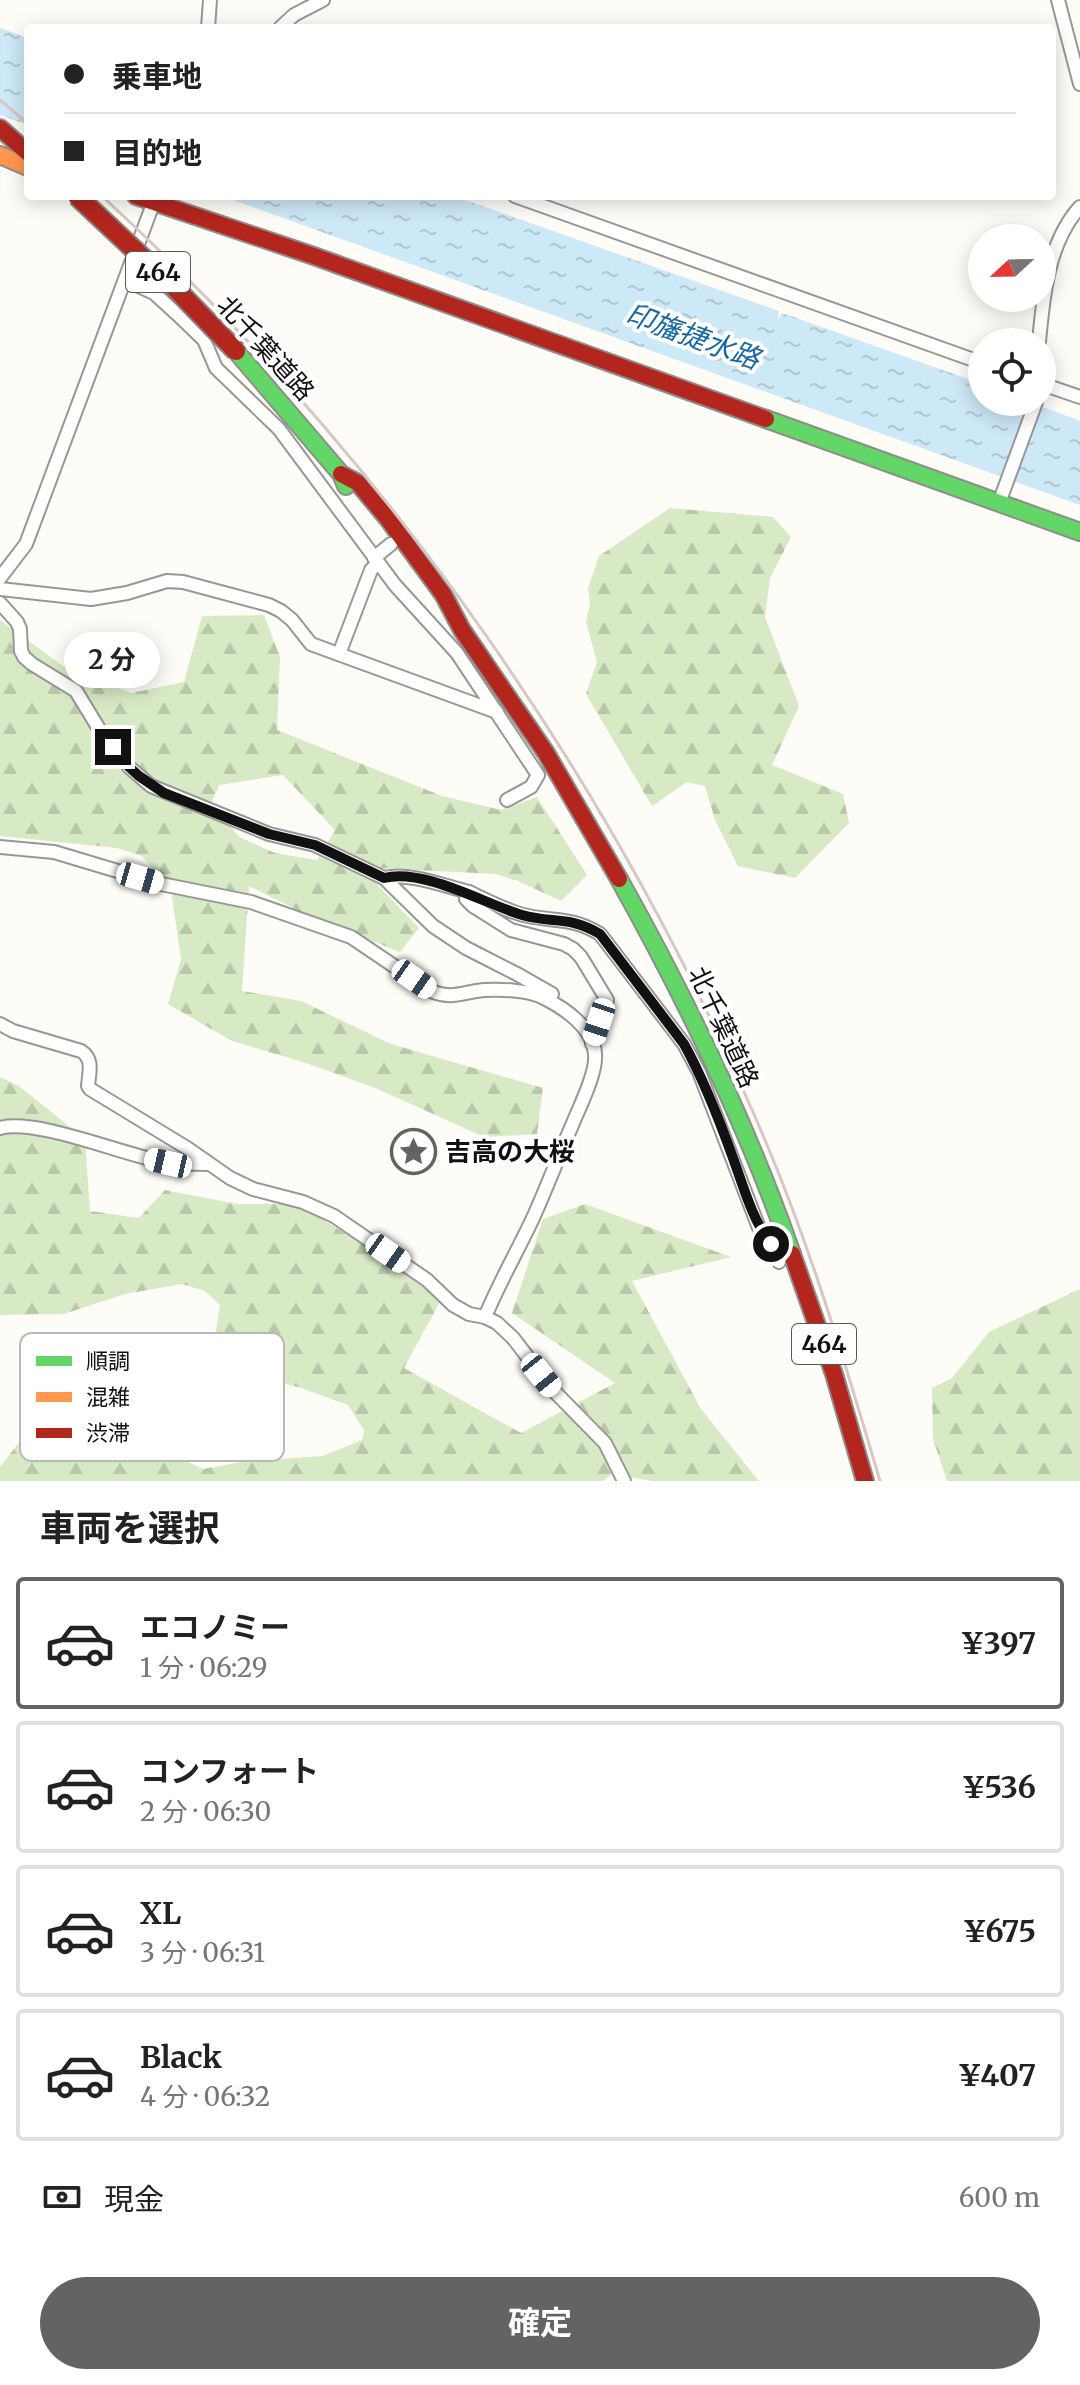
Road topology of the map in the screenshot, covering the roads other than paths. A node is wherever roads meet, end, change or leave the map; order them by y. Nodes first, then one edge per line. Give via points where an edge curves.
1 (210, 0) edge
2 (323, 0) edge
3 (1058, 0) edge
4 (208, 24) edge
5 (284, 24) edge
6 (1080, 84) edge
7 (0, 128) edge
8 (24, 149) edge
9 (0, 155) edge
10 (24, 165) edge
11 (81, 200) edge
12 (148, 200) edge
13 (155, 200) edge
14 (526, 200) edge
15 (1080, 207) edge
16 (125, 280) junction
17 (1041, 328) edge
18 (968, 358) edge
19 (1056, 389) edge
20 (1080, 397) edge
21 (1031, 416) edge
22 (341, 474) junction
23 (1002, 496) junction
24 (1080, 532) edge
25 (391, 544) junction
26 (376, 561) junction
27 (0, 578) edge
28 (0, 589) edge
29 (0, 603) edge
30 (462, 630) junction
31 (339, 654) junction
32 (497, 712) junction
33 (507, 800) dead end
34 (0, 847) edge
35 (384, 878) junction
36 (469, 892) junction
37 (577, 1021) junction
38 (0, 1024) edge
39 (592, 1044) junction
40 (0, 1128) edge
41 (209, 1164) junction
42 (779, 1262) dead end
43 (485, 1317) junction
44 (624, 1481) edge
45 (865, 1481) edge

1 - 4 street
2 - 5 street
3 - 6 street
7 - 8 main road
9 - 10 main road
11 - 22 main road, 北千葉道路 / 464, bridge via 236,351
12 - 16 street
13 - 23 main road
14 - 18 street
15 - 17 street via 1070,217 1053,259
16 - 26 street via 154,293 204,340 216,368 279,429
16 - 27 street via 26,544
19 - 20 street
21 - 23 street
22 - 25 main road, 北千葉道路 / 464
22 - 30 main road, 北千葉道路 / 464 via 358,483 388,519 443,594
23 - 24 main road
25 - 26 street
25 - 30 main road, 北千葉道路 / 464
26 - 31 street
26 - 32 street via 457,653
28 - 31 street via 91,599 183,582 269,605 292,620 311,644
29 - 35 street via 17,622 24,657 76,691 107,742 151,786 269,834 315,845
30 - 45 main road, 北千葉道路 / 464 via 592,829 713,1059 777,1210
31 - 32 street
32 - 33 street via 538,775 531,787
34 - 37 street via 54,852 161,884 251,902 351,937 445,997 497,990 527,993 541,996
35 - 36 street via 412,878
35 - 37 street via 433,926 571,1006
36 - 39 street via 466,899 495,922 564,944 581,957 607,1000
36 - 42 street via 519,914 570,920 600,934 689,1053 759,1228
37 - 39 street
38 - 41 street via 86,1054 90,1089
39 - 43 street via 593,1070 580,1106
40 - 41 street via 45,1130 168,1163
41 - 43 street via 253,1189 334,1216 427,1280 453,1305
43 - 44 street via 513,1338 553,1390 605,1443

